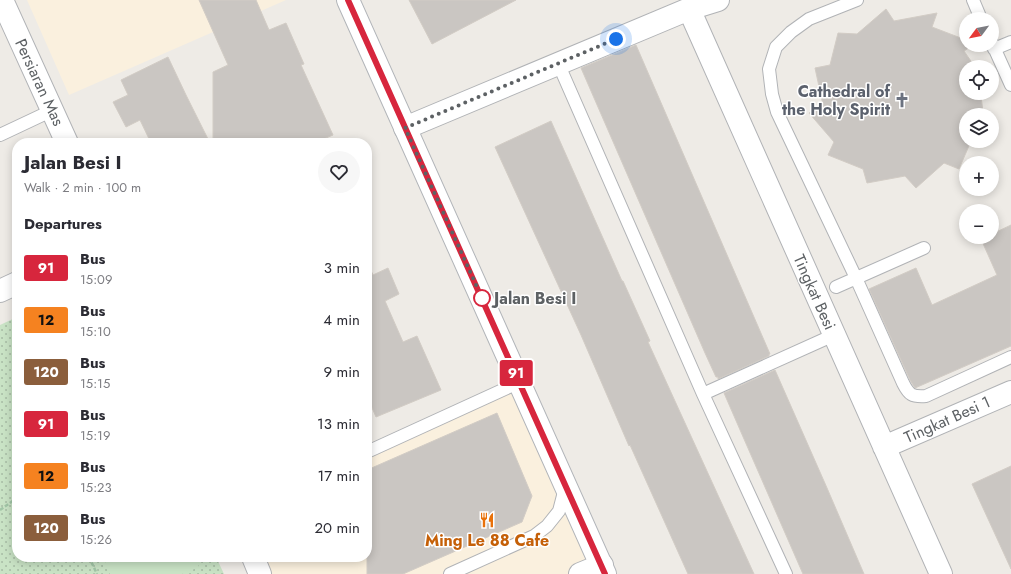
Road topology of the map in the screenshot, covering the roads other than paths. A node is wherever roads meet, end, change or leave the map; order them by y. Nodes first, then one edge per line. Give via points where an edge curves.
1 (2, 0) edge
2 (348, 0) edge
3 (718, 0) edge
4 (856, 0) edge
5 (973, 0) edge
6 (689, 9) junction
7 (978, 12) edge
8 (1011, 42) edge
9 (999, 45) edge
10 (996, 52) edge
11 (558, 63) junction
12 (1011, 85) edge
13 (52, 110) junction
14 (405, 128) junction
15 (0, 135) edge
16 (65, 138) edge
17 (924, 248) dead end
18 (856, 278) junction
19 (12, 285) edge
20 (836, 287) dead end
21 (0, 291) edge
22 (834, 335) junction
23 (1011, 356) edge
24 (520, 382) junction
25 (1011, 392) edge
26 (703, 394) junction
27 (884, 447) junction
28 (372, 450) edge
29 (566, 485) junction
30 (255, 562) edge
31 (603, 570) edge
32 (260, 574) edge
33 (450, 574) edge
34 (580, 574) edge
35 (786, 574) edge
36 (941, 574) edge

1 - 13 street, Persiaran Mas
2 - 14 street
3 - 6 street
4 - 18 lane via 809,19 791,32 776,47 769,69 777,112
5 - 7 lane
6 - 11 street
6 - 22 street, Tingkat Besi
8 - 9 lane
10 - 12 lane
11 - 14 street
11 - 26 lane
13 - 15 lane
13 - 16 street, Persiaran Mas
14 - 24 street
17 - 18 lane
18 - 20 lane
18 - 23 lane via 908,392 916,396 926,396
19 - 21 street
22 - 26 lane
22 - 27 street, Tingkat Besi
24 - 28 lane
24 - 29 street
25 - 27 street, Tingkat Besi 1
26 - 35 lane
27 - 36 street, Tingkat Besi
29 - 31 street
29 - 33 lane via 559,511 547,526 534,536
30 - 32 street
31 - 34 street

